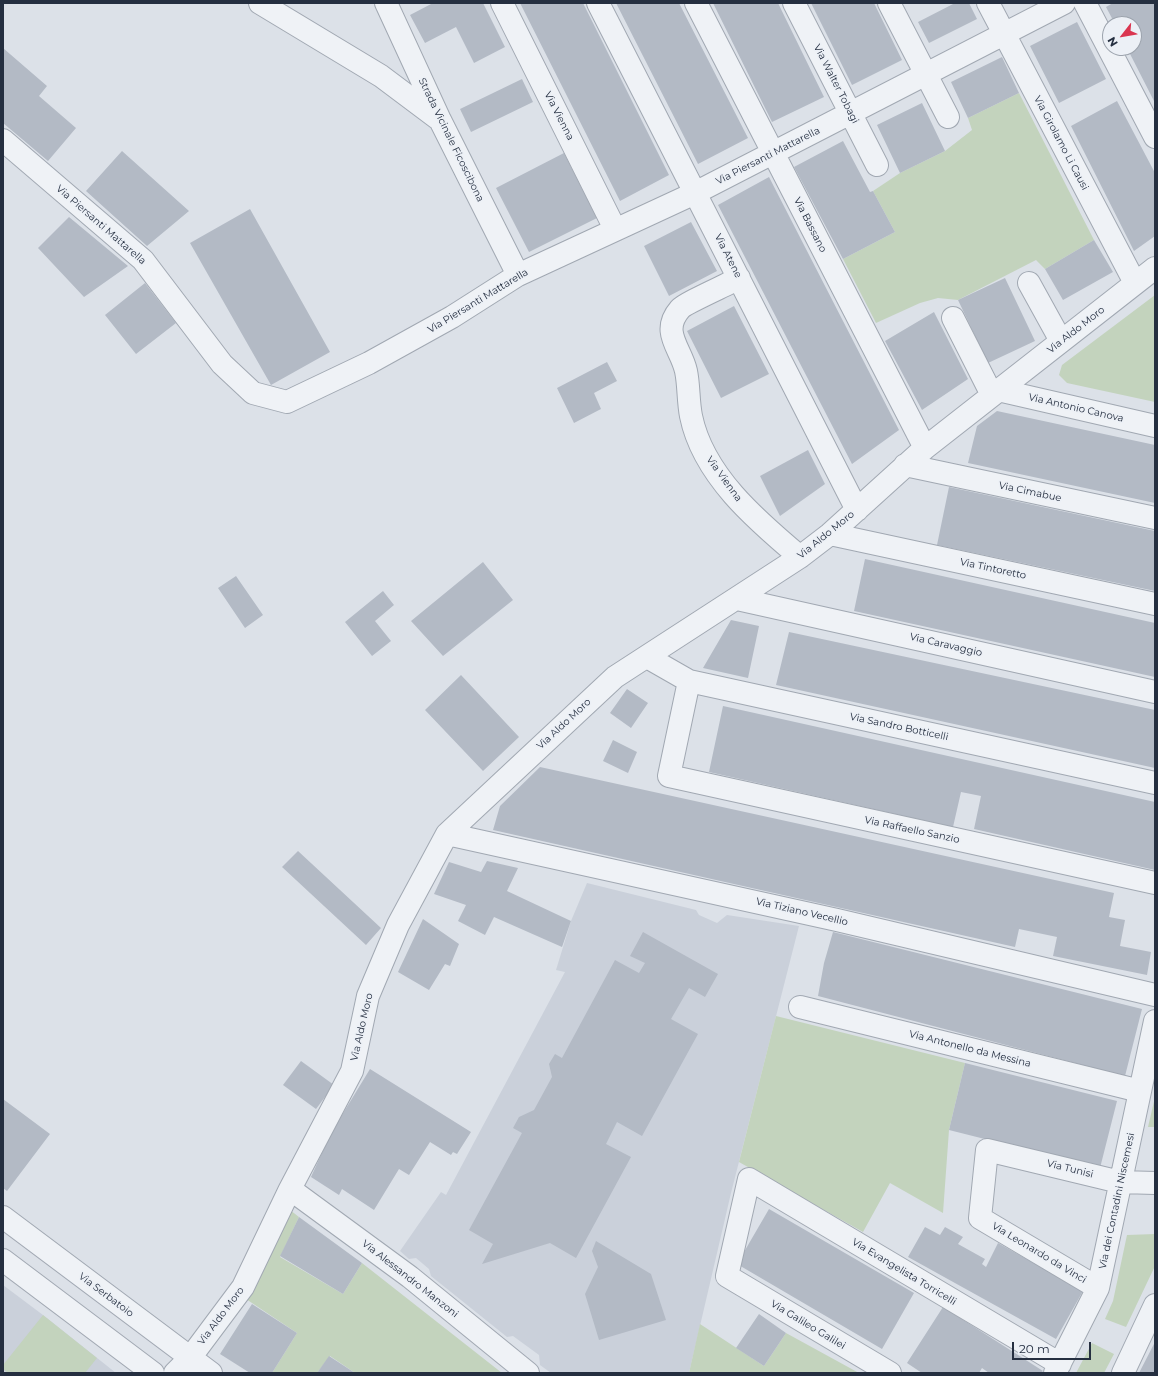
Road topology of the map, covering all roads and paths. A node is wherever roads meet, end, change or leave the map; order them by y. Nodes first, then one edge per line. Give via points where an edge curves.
1 (260, 3) edge
2 (387, 3) edge
3 (502, 3) edge
4 (598, 3) edge
5 (696, 3) edge
6 (794, 3) edge
7 (890, 3) edge
8 (988, 3) edge
9 (1064, 3) edge
10 (1085, 3) edge
11 (1004, 34) junction
12 (926, 74) junction
13 (851, 113) junction
14 (948, 117) dead end
15 (440, 120) junction
16 (1155, 137) edge
17 (3, 140) edge
18 (773, 153) junction
19 (877, 165) dead end
20 (695, 194) junction
21 (615, 229) junction
22 (1155, 268) edge
23 (518, 275) junction
24 (739, 278) junction
25 (1029, 283) dead end
26 (1135, 283) junction
27 (953, 318) dead end
28 (1061, 341) junction
29 (995, 393) junction
30 (1155, 426) edge
31 (925, 448) junction
32 (905, 465) junction
33 (857, 510) junction
34 (1155, 518) edge
35 (830, 534) junction
36 (800, 557) junction
37 (737, 599) junction
38 (1155, 604) edge
39 (647, 657) junction
40 (689, 681) junction
41 (1155, 692) edge
42 (1155, 783) edge
43 (447, 834) junction
44 (1155, 883) edge
45 (1155, 995) edge
46 (800, 1007) dead end
47 (1155, 1021) edge
48 (1140, 1091) junction
49 (749, 1179) joint
50 (1120, 1182) junction
51 (1155, 1183) edge
52 (290, 1189) junction
53 (3, 1217) edge
54 (980, 1218) joint
55 (3, 1260) edge
56 (1098, 1288) junction
57 (1155, 1305) edge
58 (182, 1366) edge
59 (1057, 1369) edge
60 (153, 1373) edge
61 (210, 1373) edge
62 (528, 1373) edge
63 (890, 1373) edge
64 (1123, 1373) edge

1 - 15 street via 381,76
2 - 15 street, Strada Vicinale Ficoscibona
3 - 21 street, Via Vienna
4 - 20 street, Via Atene
5 - 18 street, Via Bassano
6 - 13 street, Via Walter Tobagi
7 - 12 street
8 - 11 street, Via Girolamo Li Causi
9 - 11 street, Via Piersanti Mattarella
10 - 16 street
11 - 12 street, Via Piersanti Mattarella
11 - 26 street, Via Girolamo Li Causi
12 - 13 street, Via Piersanti Mattarella
12 - 14 street
13 - 18 street, Via Piersanti Mattarella
13 - 19 street, Via Walter Tobagi
15 - 23 street, Strada Vicinale Ficoscibona
17 - 23 street, Via Piersanti Mattarella via 143,260 222,364 253,393 287,402 369,363 452,317
18 - 20 street, Via Piersanti Mattarella
18 - 31 street, Via Bassano
20 - 21 street, Via Piersanti Mattarella
20 - 24 street, Via Atene
21 - 23 street, Via Piersanti Mattarella
22 - 26 street, Via Aldo Moro
24 - 33 street, Via Atene
24 - 36 street, Via Vienna via 680,308 671,333 686,370 691,416 704,451 741,503
25 - 28 street
26 - 28 street, Via Aldo Moro
27 - 29 street
28 - 29 street, Via Aldo Moro
29 - 30 street, Via Antonio Canova
29 - 31 street, Via Aldo Moro
31 - 32 street, Via Aldo Moro
32 - 33 street, Via Aldo Moro
32 - 34 street, Via Cimabue
33 - 35 street, Via Aldo Moro
35 - 36 street, Via Aldo Moro
35 - 38 street, Via Tintoretto
36 - 37 street, Via Aldo Moro
37 - 39 street, Via Aldo Moro
37 - 41 street, Via Caravaggio
39 - 40 street, Via Sandro Botticelli
39 - 43 street, Via Aldo Moro via 615,677
40 - 42 street, Via Sandro Botticelli
40 - 44 street, Via Raffaello Sanzio via 668,776
43 - 45 street, Via Tiziano Vecellio via 836,920
43 - 52 street, Via Aldo Moro via 398,925 368,996 352,1071
46 - 48 street, Via Antonello da Messina
47 - 48 street, Via dei Contadini Niscemesi
48 - 50 street, Via dei Contadini Niscemesi
49 - 59 street, Via Evangelista Torricelli
49 - 63 street, Via Galileo Galilei via 727,1276
50 - 51 street, Via Tunisi
50 - 54 street, Via Tunisi via 986,1150
50 - 56 street, Via dei Contadini Niscemesi
52 - 58 street, Via Aldo Moro via 243,1287
52 - 62 street, Via Alessandro Manzoni via 410,1277
53 - 58 street, Via Serbatoio
54 - 56 street, Via Leonardo da Vinci
55 - 60 street
56 - 59 street, Via dei Contadini Niscemesi
57 - 64 street
58 - 61 street, Via Serbatoio

